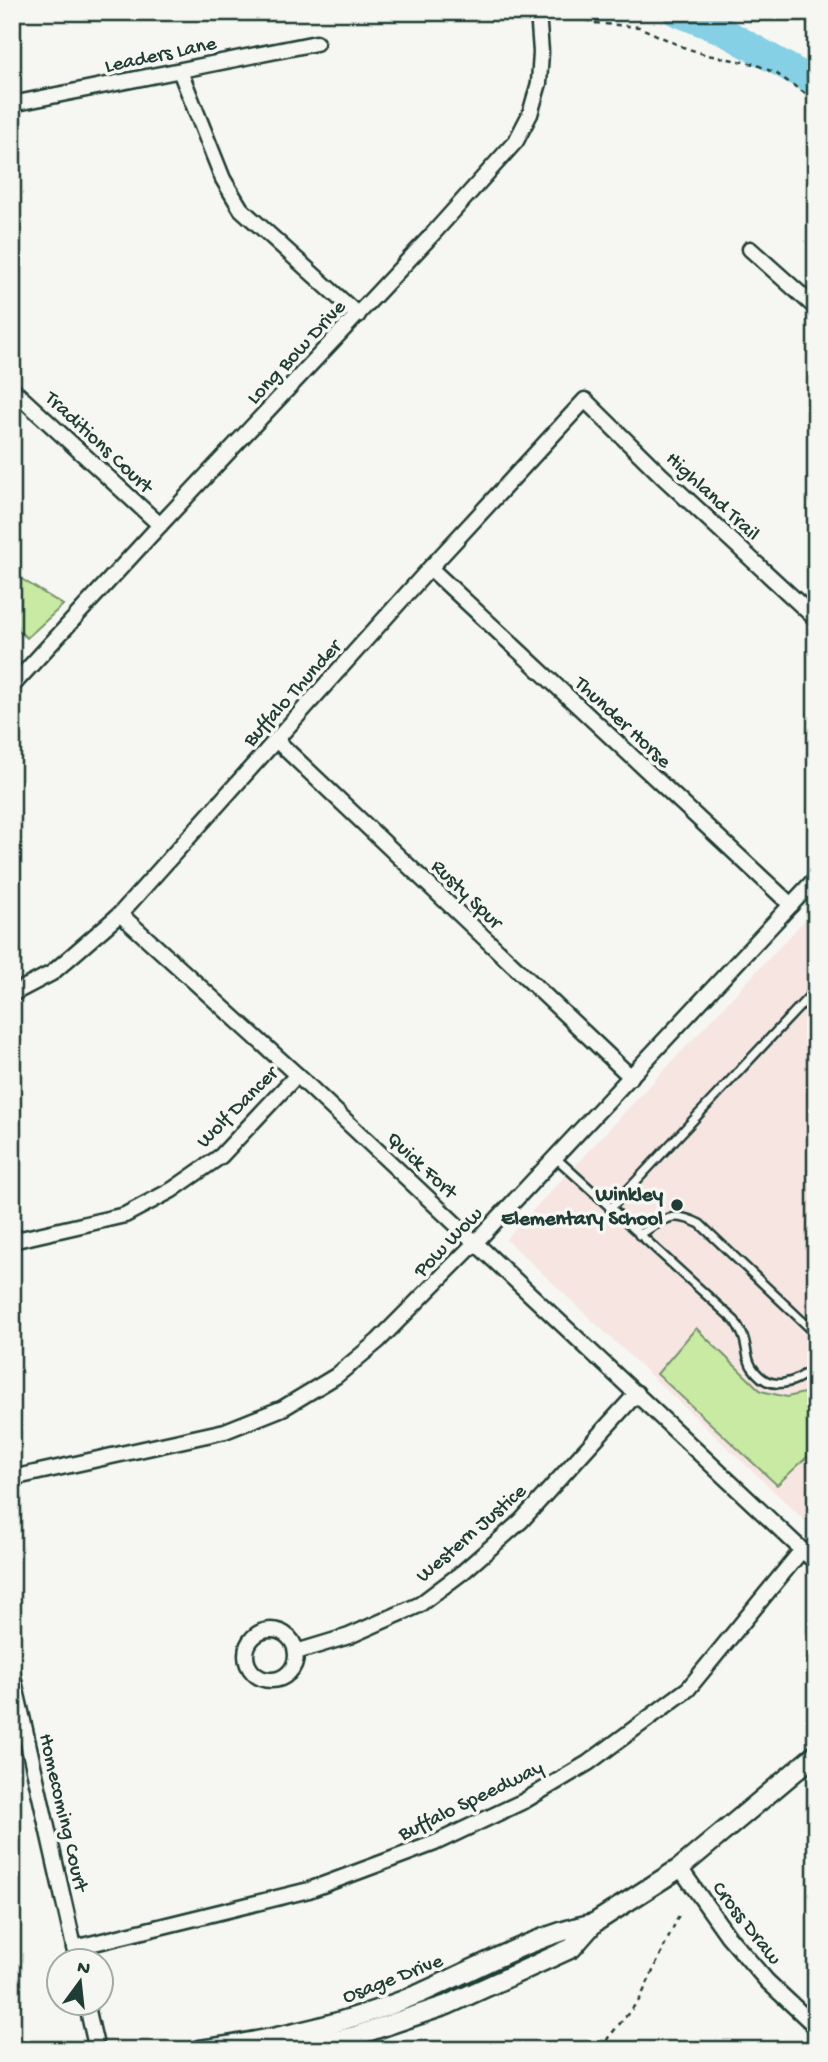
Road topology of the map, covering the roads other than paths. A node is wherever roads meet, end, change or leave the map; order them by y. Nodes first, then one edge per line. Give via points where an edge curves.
1 (538, 12) edge
2 (316, 43) dead end
3 (180, 71) junction
4 (12, 104) edge
5 (750, 249) dead end
6 (816, 308) edge
7 (358, 315) junction
8 (12, 389) edge
9 (585, 400) joint
10 (160, 524) junction
11 (430, 568) junction
12 (816, 619) edge
13 (12, 686) edge
14 (276, 740) junction
15 (816, 878) edge
16 (790, 905) junction
17 (120, 914) junction
18 (816, 989) edge
19 (12, 994) edge
20 (297, 1075) junction
21 (631, 1077) junction
22 (556, 1158) junction
23 (610, 1209) junction
24 (639, 1235) junction
25 (12, 1241) edge
26 (476, 1242) junction
27 (816, 1334) edge
28 (816, 1364) edge
29 (637, 1393) junction
30 (12, 1478) edge
31 (802, 1550) junction
32 (816, 1563) edge
33 (296, 1651) dead end
34 (12, 1672) edge
35 (816, 1754) edge
36 (680, 1868) junction
37 (594, 1923) junction
38 (73, 1946) edge
39 (104, 1946) edge
40 (89, 2016) edge
41 (816, 2027) edge
42 (97, 2050) edge
43 (200, 2050) edge
44 (297, 2050) edge

1 - 7 street, Long Bow Drive via 538,82 530,114 516,141
2 - 3 street, Leaders Lane
3 - 4 street, Leaders Lane
3 - 7 street via 223,179 241,209
5 - 6 street
7 - 10 street, Long Bow Drive
8 - 10 street, Traditions Court
9 - 11 street, Buffalo Thunder
9 - 12 street, Highland Trail
10 - 13 street, Long Bow Drive
11 - 14 street, Buffalo Thunder
11 - 16 street, Thunder Horse
14 - 17 street, Buffalo Thunder
14 - 21 street, Rusty Spur
15 - 16 street, Pow Wow
16 - 21 street, Pow Wow
17 - 19 street, Buffalo Thunder via 52,973
17 - 20 street, Quick Fort
18 - 23 lane
20 - 25 street, Wolf Dancer via 221,1156 172,1190 125,1215
20 - 26 street, Quick Fort
21 - 22 street, Pow Wow
22 - 23 lane
22 - 26 street, Pow Wow
23 - 24 lane
24 - 27 lane via 671,1216 685,1216 700,1224
24 - 28 lane via 735,1321 751,1366 761,1378 785,1385
26 - 29 street, Quick Fort
26 - 30 street, Pow Wow via 378,1341 336,1376 283,1408 225,1431
29 - 31 street, Quick Fort
29 - 33 street, Western Justice via 520,1521 464,1571 419,1605 349,1636
31 - 32 street, Quick Fort
31 - 39 street, Buffalo Speedway via 688,1689 588,1763 524,1801 435,1843 309,1890
34 - 38 street, Homecoming Court
35 - 36 street, Osage Drive
36 - 37 street, Osage Drive
36 - 41 street, Cross Draw via 728,1936
37 - 43 street, Osage Drive via 560,1930 419,1993 348,2019
37 - 44 street, Osage Drive via 572,1948 447,2005
40 - 42 street

